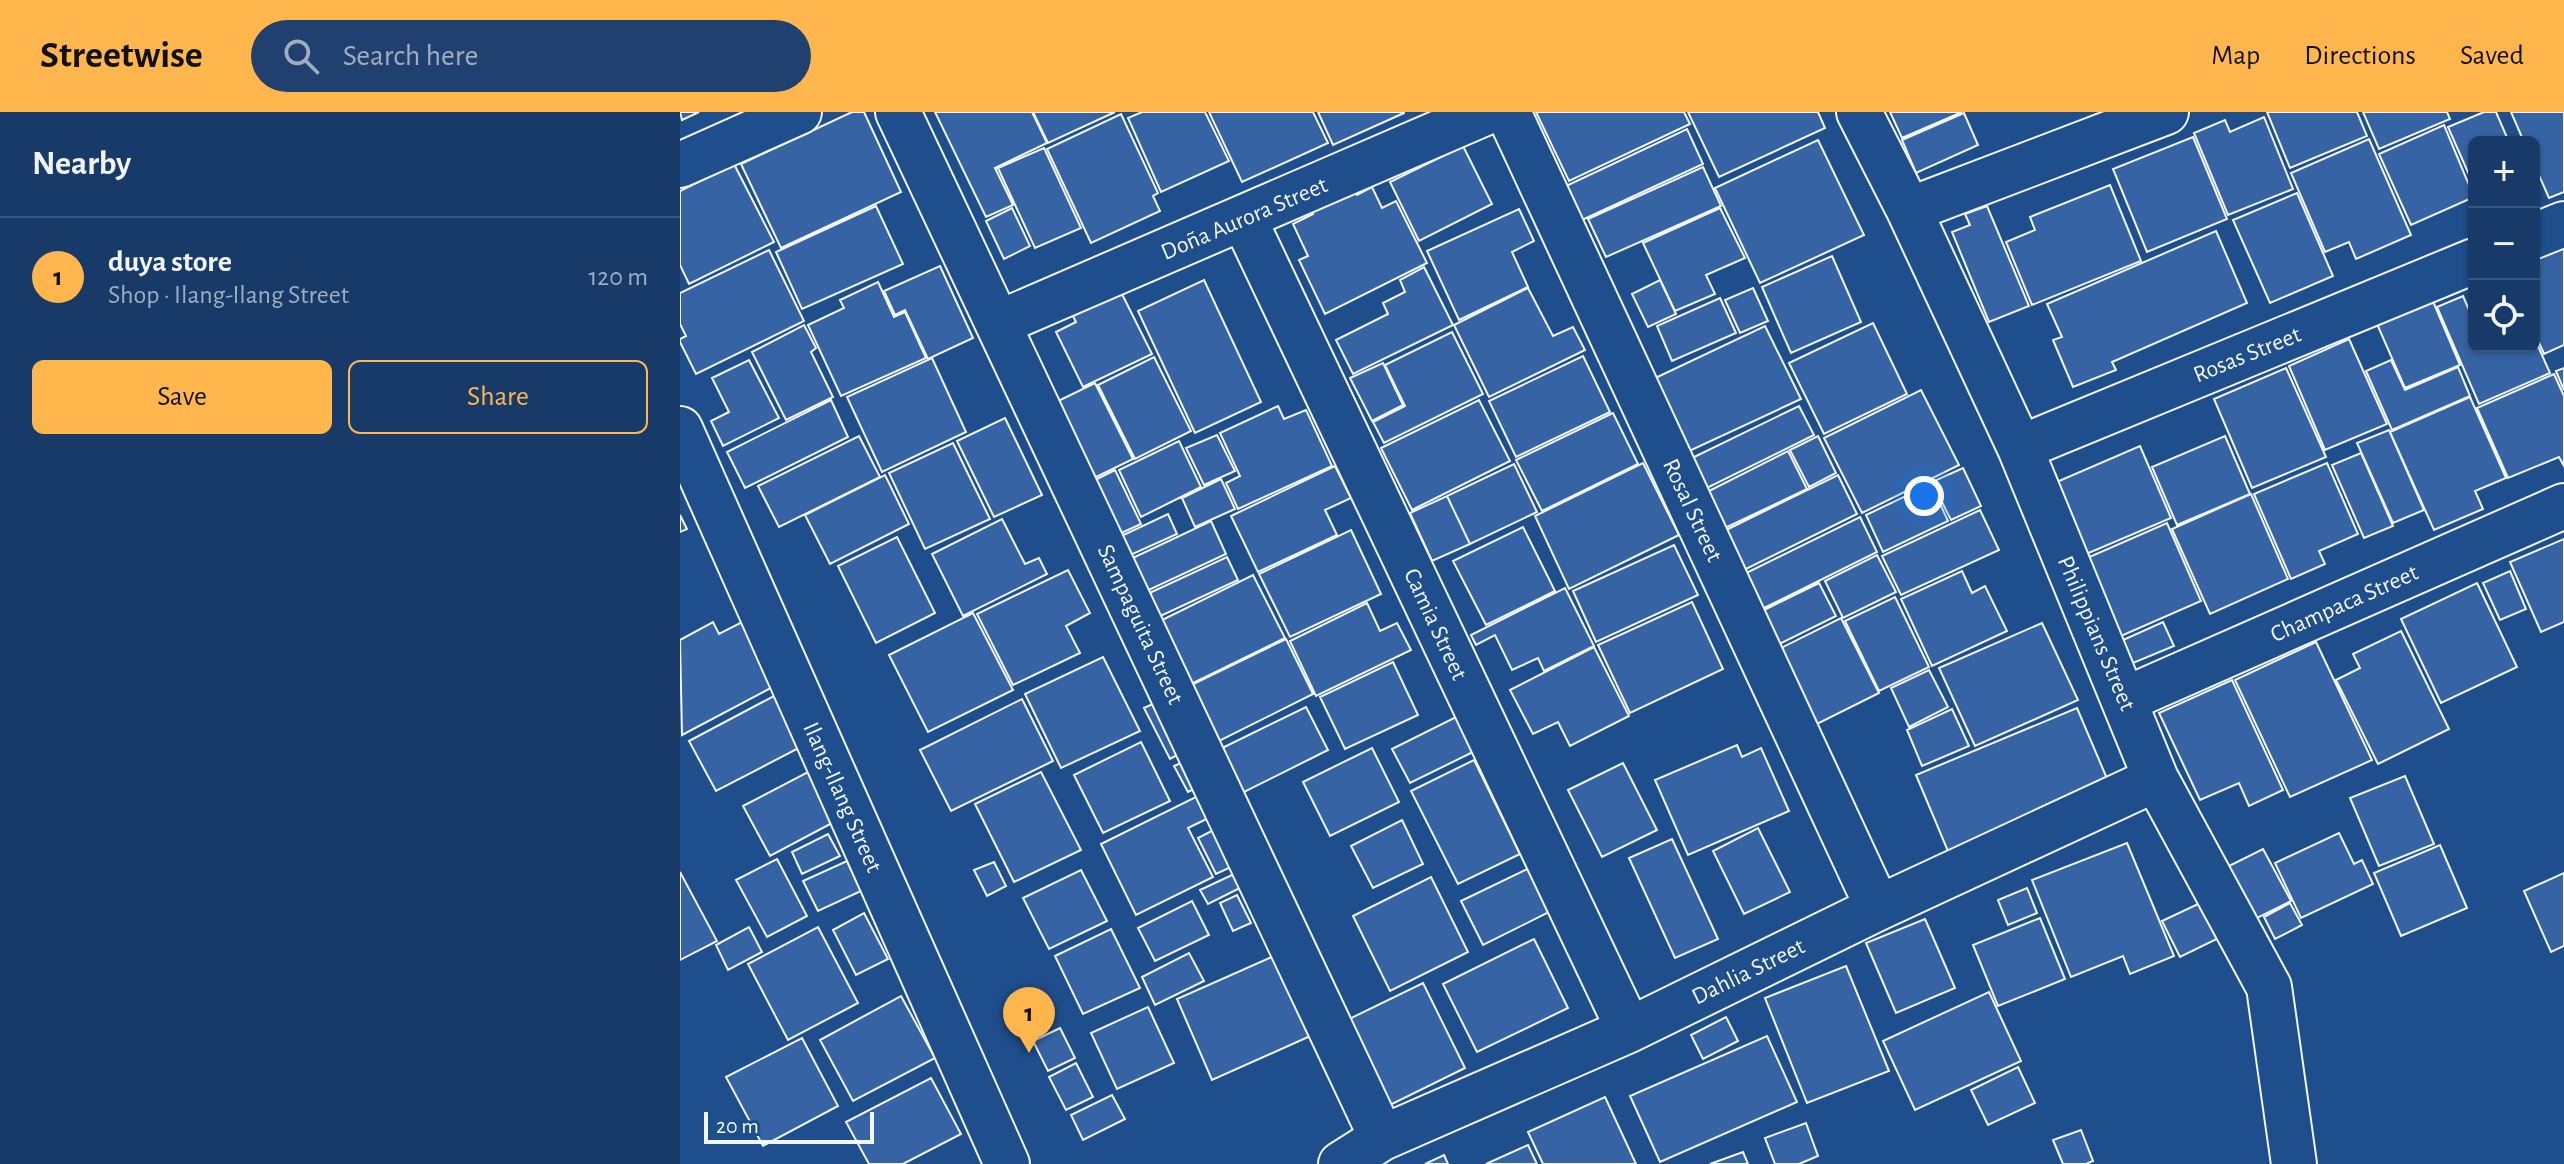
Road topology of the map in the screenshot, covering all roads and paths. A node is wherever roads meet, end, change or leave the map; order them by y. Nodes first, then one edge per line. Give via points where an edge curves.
1 (799, 112) edge
2 (898, 112) edge
3 (1487, 112) edge
4 (1508, 112) edge
5 (1859, 112) edge
6 (2166, 112) edge
7 (680, 165) edge
8 (1909, 210) junction
9 (1244, 219) junction
10 (2564, 224) edge
11 (2540, 234) edge
12 (2468, 263) edge
13 (999, 323) junction
14 (680, 429) edge
15 (2020, 448) junction
16 (2564, 506) edge
17 (2124, 700) junction
18 (2156, 779) junction
19 (1878, 908) junction
20 (1629, 1030) junction
21 (1382, 1138) junction
22 (1007, 1164) edge
23 (1341, 1164) edge
24 (2294, 1164) edge

1 - 7 street
2 - 13 street, Sampaguita Street
3 - 9 street, Doña Aurora Street
4 - 19 street, Rosal Street
5 - 8 street, Philippians Street
6 - 8 street
8 - 15 street, Philippians Street
9 - 13 street, Doña Aurora Street
9 - 20 street, Camia Street
10 - 11 street
12 - 15 street, Rosas Street
13 - 21 street, Sampaguita Street
14 - 22 street, Ilang-Ilang Street
15 - 17 street, Philippians Street
16 - 17 street, Champaca Street
17 - 18 street, Philippians Street
18 - 19 street, Dahlia Street
18 - 24 street, Philippians Street via 2269,987
19 - 20 street, Dahlia Street
20 - 21 street, Dahlia Street
21 - 23 street, Dahlia Street

